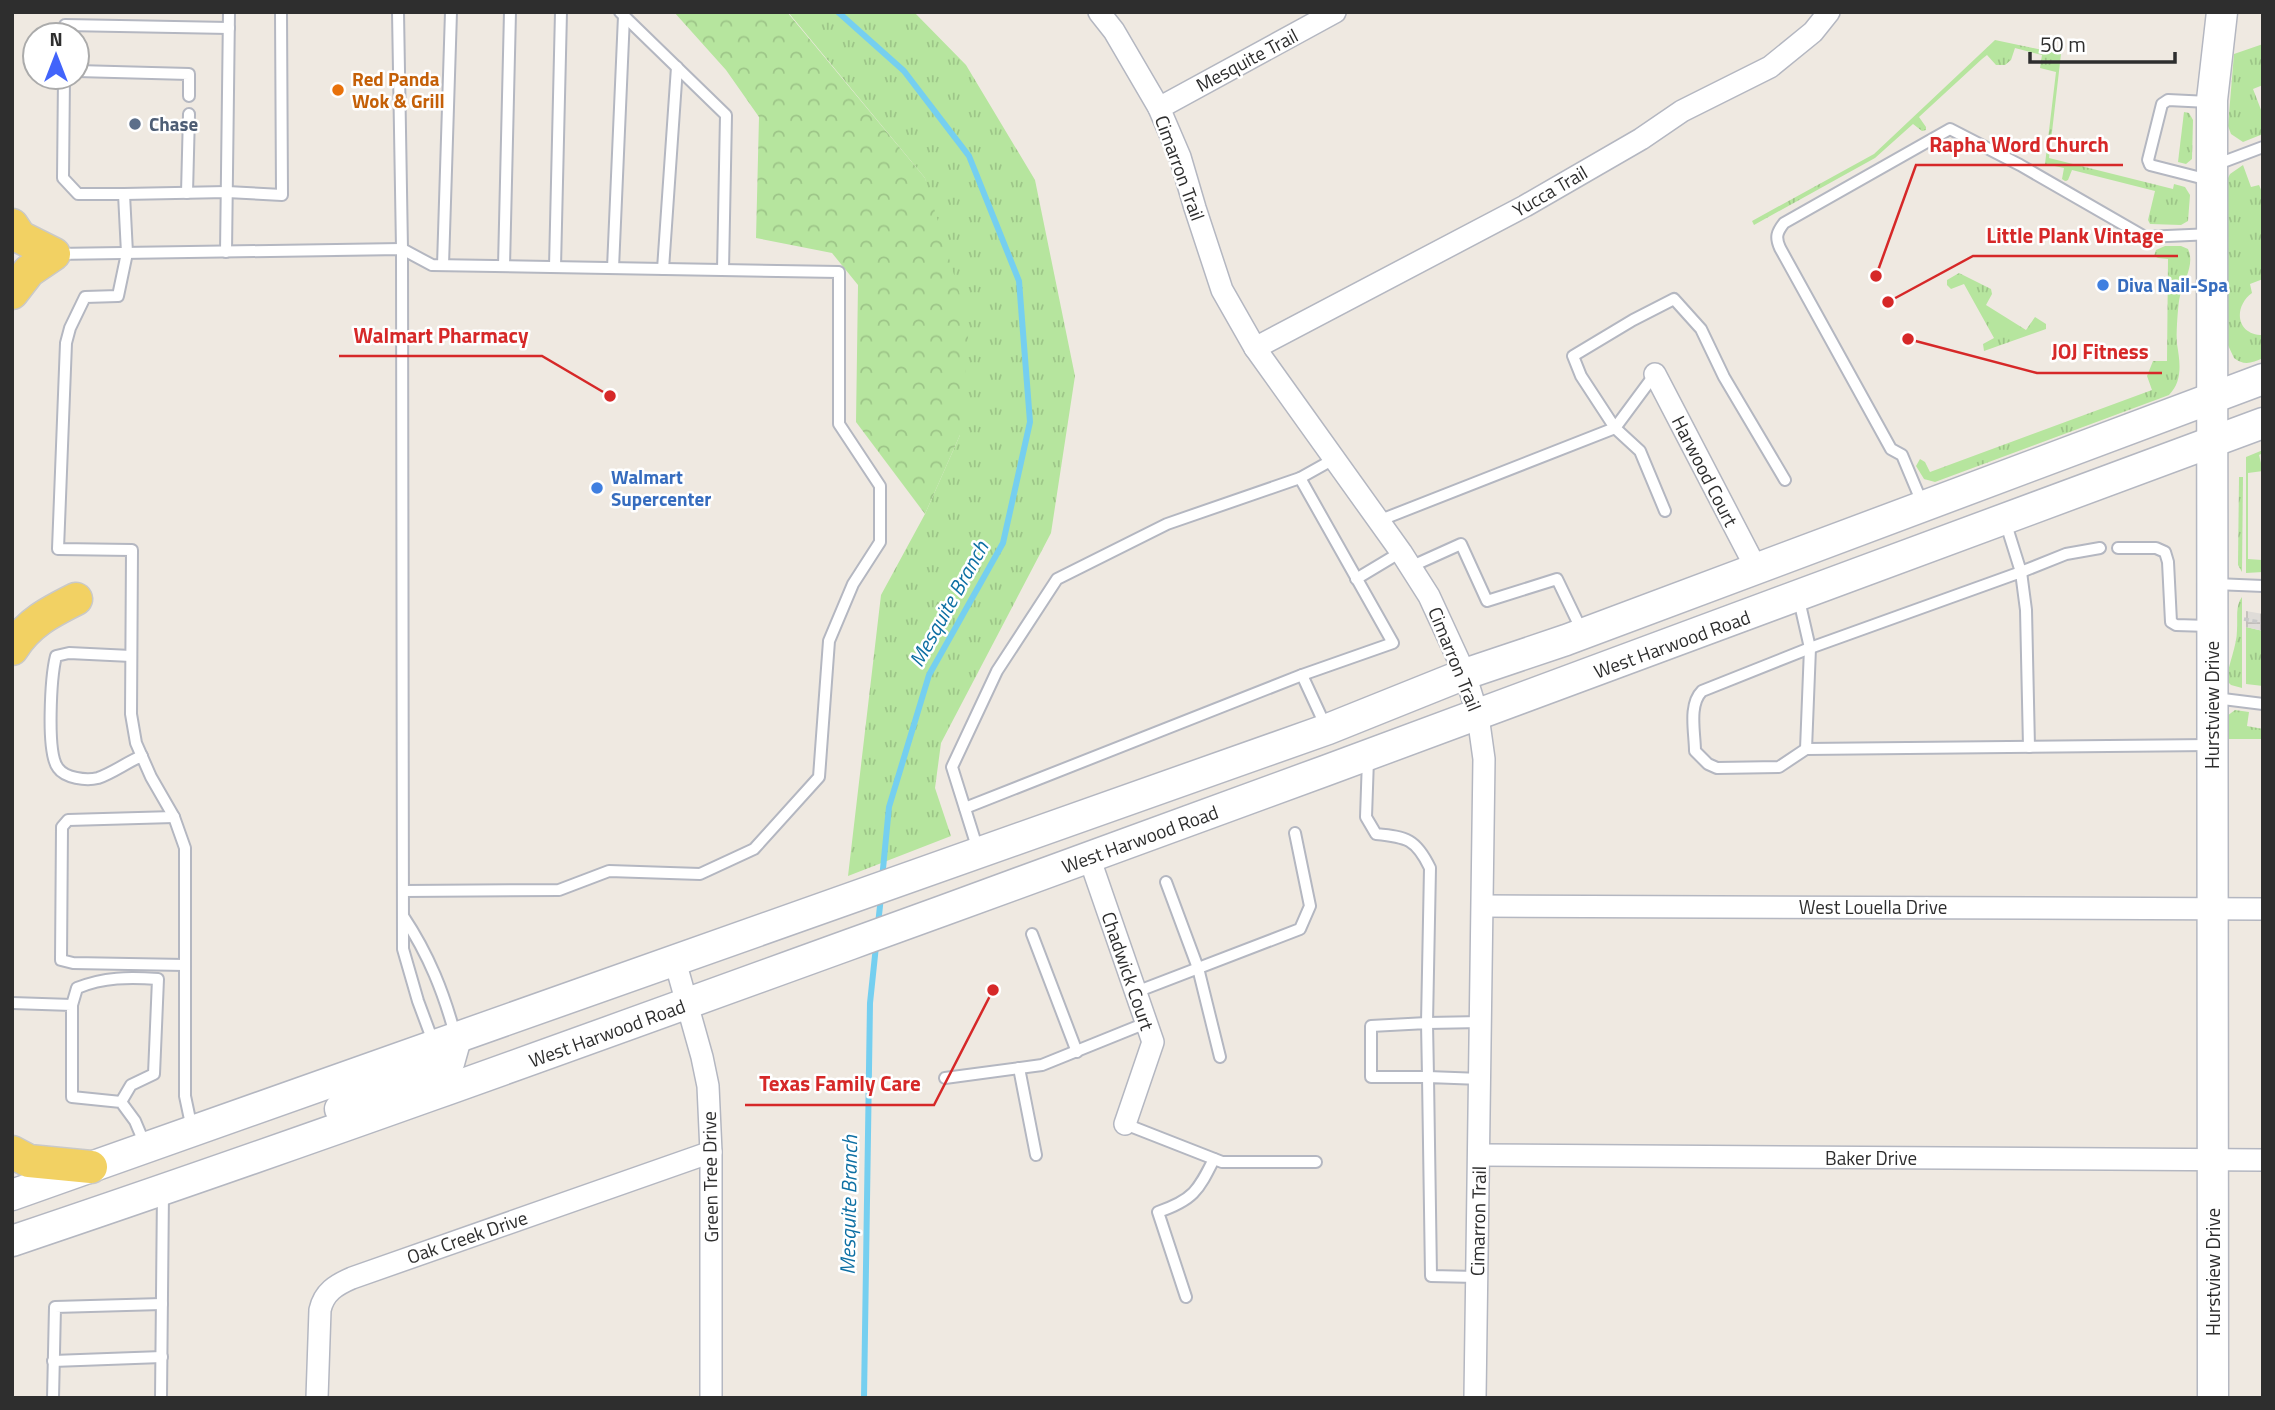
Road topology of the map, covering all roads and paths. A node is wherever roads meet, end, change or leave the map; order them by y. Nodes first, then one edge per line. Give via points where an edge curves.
1 (229, 12) edge
2 (281, 12) edge
3 (398, 12) edge
4 (451, 12) edge
5 (510, 12) edge
6 (561, 12) edge
7 (1099, 12) edge
8 (1335, 12) edge
9 (1829, 12) edge
10 (2222, 12) edge
11 (622, 14) edge
12 (229, 28) junction
13 (91, 30) edge
14 (677, 67) junction
15 (91, 71) edge
16 (64, 91) edge
17 (189, 96) dead end
18 (2212, 102) junction
19 (1159, 108) junction
20 (189, 114) dead end
21 (2263, 147) edge
22 (2212, 174) junction
23 (227, 192) junction
24 (187, 193) junction
25 (124, 194) junction
26 (12, 225) edge
27 (2212, 234) junction
28 (401, 249) junction
29 (226, 252) junction
30 (127, 253) junction
31 (54, 254) junction
32 (443, 265) junction
33 (504, 266) junction
34 (555, 267) junction
35 (613, 268) junction
36 (663, 269) junction
37 (723, 270) junction
38 (12, 293) edge
39 (1255, 348) junction
40 (1655, 374) joint
41 (2263, 379) edge
42 (2212, 397) junction
43 (2263, 422) edge
44 (1615, 428) junction
45 (2212, 442) junction
46 (1334, 459) junction
47 (1300, 478) junction
48 (1785, 480) dead end
49 (1923, 505) junction
50 (1665, 511) dead end
51 (1378, 521) junction
52 (2005, 521) junction
53 (2100, 548) dead end
54 (2118, 548) dead end
55 (1405, 560) junction
56 (1756, 568) junction
57 (2021, 572) junction
58 (1356, 579) junction
59 (2212, 584) junction
60 (2263, 586) edge
61 (1798, 597) junction
62 (76, 599) dead end
63 (2244, 619) dead end
64 (2263, 623) edge
65 (2212, 626) junction
66 (1583, 633) junction
67 (1810, 648) junction
68 (12, 649) edge
69 (131, 656) junction
70 (1465, 674) junction
71 (1302, 675) junction
72 (2212, 698) junction
73 (2263, 704) edge
74 (1478, 716) junction
75 (1328, 729) junction
76 (2212, 745) junction
77 (2029, 747) junction
78 (1806, 749) junction
79 (142, 756) junction
80 (1368, 756) junction
81 (965, 808) junction
82 (174, 817) junction
83 (1295, 833) dead end
84 (979, 854) junction
85 (1089, 858) junction
86 (1166, 882) dead end
87 (403, 891) junction
88 (1483, 906) junction
89 (2213, 908) junction
90 (2263, 909) edge
91 (403, 916) junction
92 (1032, 934) dead end
93 (675, 961) junction
94 (185, 965) junction
95 (1198, 968) junction
96 (1136, 992) junction
97 (12, 1003) edge
98 (688, 1003) junction
99 (72, 1005) junction
100 (1482, 1022) junction
101 (1146, 1023) junction
102 (1427, 1023) junction
103 (445, 1042) junction
104 (1077, 1052) junction
105 (1220, 1057) dead end
106 (1019, 1068) junction
107 (1428, 1077) junction
108 (945, 1078) dead end
109 (1481, 1079) junction
110 (121, 1102) junction
111 (1125, 1124) joint
112 (192, 1132) junction
113 (330, 1133) junction
114 (146, 1148) junction
115 (711, 1152) junction
116 (12, 1153) edge
117 (1036, 1155) dead end
118 (1480, 1155) junction
119 (1214, 1159) junction
120 (2213, 1160) junction
121 (2263, 1160) edge
122 (1316, 1163) dead end
123 (91, 1167) junction
124 (163, 1190) junction
125 (12, 1195) edge
126 (12, 1241) edge
127 (1477, 1277) junction
128 (1186, 1297) dead end
129 (162, 1304) junction
130 (162, 1357) junction
131 (53, 1361) junction
132 (52, 1398) edge
133 (161, 1398) edge
134 (317, 1398) edge
135 (711, 1398) edge
136 (1475, 1398) edge
137 (2213, 1398) edge

1 - 12 lane
2 - 23 lane via 282,195
3 - 28 lane
4 - 32 lane
5 - 33 lane
6 - 34 lane
7 - 19 street, Cimarron Trail
8 - 19 street, Mesquite Trail
9 - 39 street, Yucca Trail via 1813,32 1770,67 1682,111 1525,206
10 - 18 main road, Hurstview Drive
11 - 14 lane
11 - 35 lane
12 - 13 lane
12 - 23 lane
14 - 36 lane
14 - 37 lane via 726,115
15 - 17 lane via 189,74
16 - 25 lane via 63,178 78,194
18 - 22 main road, Hurstview Drive
18 - 22 lane via 2168,100 2162,104 2148,160 2150,165
19 - 39 street, Cimarron Trail via 1180,157 1223,290
20 - 24 lane
21 - 22 lane
22 - 27 main road, Hurstview Drive
23 - 24 lane
23 - 29 lane
24 - 25 lane
25 - 30 lane
26 - 31 main road via 20,237
27 - 42 main road, Hurstview Drive
27 - 49 lane via 2145,237 1950,129 1784,223 1776,239 1780,248 1891,449 1902,455
28 - 29 lane
28 - 32 lane via 432,265
28 - 87 lane
29 - 30 lane
30 - 31 lane
30 - 69 lane via 118,296 85,297 66,343 58,549 132,550
31 - 38 main road via 29,271
32 - 33 lane
33 - 34 lane
34 - 35 lane
35 - 36 lane
36 - 37 lane
37 - 87 lane via 839,272 839,424 880,486 880,542 853,584 829,641 819,777 754,849 700,874 609,871 559,890
39 - 46 street, Cimarron Trail
40 - 44 lane
40 - 56 street, Harwood Court
41 - 42 main road, West Harwood Road
42 - 45 main road, Hurstview Drive
42 - 49 main road, West Harwood Road
43 - 45 main road, West Harwood Road
44 - 48 lane via 1573,356 1674,299 1701,328 1724,377
44 - 50 lane via 1640,452
44 - 51 lane
45 - 52 main road, West Harwood Road
45 - 59 main road, Hurstview Drive
46 - 47 lane
46 - 51 street, Cimarron Trail
47 - 58 lane
47 - 81 lane via 1167,524 1057,579 997,671 952,767
49 - 56 main road, West Harwood Road
51 - 55 street, Cimarron Trail
52 - 57 lane
52 - 61 main road, West Harwood Road
53 - 57 lane via 2066,554
54 - 65 lane via 2165,552 2171,622
55 - 58 lane
55 - 66 lane via 1461,544 1487,601 1557,579
55 - 70 street, Cimarron Trail via 1429,596
56 - 66 main road, West Harwood Road
57 - 67 lane
57 - 77 lane
58 - 71 lane via 1392,643
59 - 60 lane
59 - 65 main road, Hurstview Drive
61 - 67 lane
61 - 74 main road, West Harwood Road
62 - 68 main road via 43,615
63 - 64 path
65 - 72 main road, Hurstview Drive
66 - 70 main road, West Harwood Road
67 - 78 lane
67 - 78 lane via 1702,691 1694,704 1695,751 1717,768 1779,767
69 - 79 lane via 131,714
69 - 79 lane via 55,656 52,757 58,770 69,777 97,778
70 - 74 street, Cimarron Trail
70 - 75 main road, West Harwood Road
71 - 75 lane
71 - 81 lane
72 - 73 lane
72 - 76 main road, Hurstview Drive
74 - 80 main road, West Harwood Road
74 - 88 street, Cimarron Trail via 1484,759
75 - 84 main road, West Harwood Road
76 - 77 lane
76 - 89 main road, Hurstview Drive
77 - 78 lane
79 - 82 lane
80 - 85 main road, West Harwood Road
80 - 102 lane via 1366,817 1376,834 1403,836 1420,849 1430,868
81 - 84 lane
82 - 94 lane via 185,848
82 - 94 lane via 68,820 62,827 61,960
83 - 95 lane via 1310,906 1300,929
84 - 93 main road, West Harwood Road
85 - 96 street, Chadwick Court
85 - 98 main road, West Harwood Road
86 - 95 lane
87 - 91 lane
88 - 89 street, West Louella Drive
88 - 100 street, Cimarron Trail
89 - 90 street, West Louella Drive
89 - 120 main road, Hurstview Drive
91 - 103 lane via 403,950 418,1001
91 - 103 lane via 423,946 448,1007
92 - 104 lane
93 - 98 street, Green Tree Drive
93 - 103 main road, West Harwood Road
94 - 112 lane via 184,1096
95 - 96 lane
95 - 105 lane
96 - 101 street, Chadwick Court
97 - 99 lane
98 - 113 main road, West Harwood Road
98 - 115 street, Green Tree Drive via 708,1086
99 - 110 lane via 72,1097
99 - 110 lane via 77,988 95,980 158,979 154,1074 131,1085
100 - 102 lane
100 - 109 street, Cimarron Trail
101 - 104 lane
101 - 111 street, Chadwick Court via 1153,1042
102 - 107 lane
102 - 107 lane via 1371,1026 1371,1077
103 - 112 main road, West Harwood Road
103 - 113 main road via 449,1063 437,1072 334,1111
104 - 106 lane
106 - 108 lane
106 - 117 lane
107 - 109 lane
107 - 127 lane via 1430,1276
109 - 118 street, Cimarron Trail
110 - 114 lane
111 - 119 lane
112 - 114 main road, West Harwood Road
113 - 124 main road, West Harwood Road
114 - 123 main road, West Harwood Road
115 - 134 street, Oak Creek Drive via 336,1285 323,1298 320,1310
115 - 135 street, Green Tree Drive
116 - 123 main road via 29,1161
118 - 120 street, Baker Drive
118 - 127 street, Cimarron Trail
119 - 122 lane
119 - 128 lane via 1200,1187 1181,1204 1158,1212
120 - 121 street, Baker Drive
120 - 137 main road, Hurstview Drive
123 - 125 main road, West Harwood Road
124 - 126 main road, West Harwood Road
124 - 129 lane
127 - 136 street, Cimarron Trail
129 - 130 lane
129 - 131 lane via 55,1307
130 - 131 lane
130 - 133 lane
131 - 132 lane

